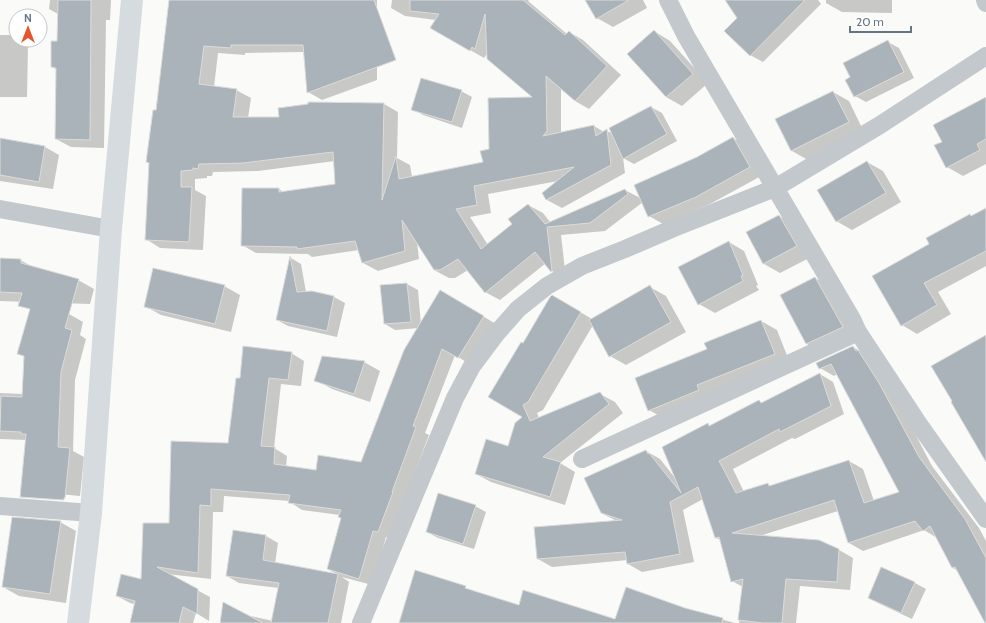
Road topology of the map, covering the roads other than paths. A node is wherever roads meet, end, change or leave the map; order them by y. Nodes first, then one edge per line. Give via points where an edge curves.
1 (132, 0) edge
2 (668, 0) edge
3 (985, 0) edge
4 (986, 3) edge
5 (986, 56) edge
6 (775, 188) junction
7 (0, 210) edge
8 (111, 229) junction
9 (858, 332) junction
10 (582, 459) dead end
11 (0, 506) edge
12 (91, 513) junction
13 (986, 519) edge
14 (78, 623) edge
15 (361, 623) edge

1 - 8 street
2 - 6 street via 686,36
3 - 4 street
5 - 6 street
6 - 9 street
6 - 15 street via 582,266 547,286 518,309 472,366 455,398
7 - 8 street
8 - 12 street
9 - 10 street
9 - 13 street via 918,424
11 - 12 street
12 - 14 street

